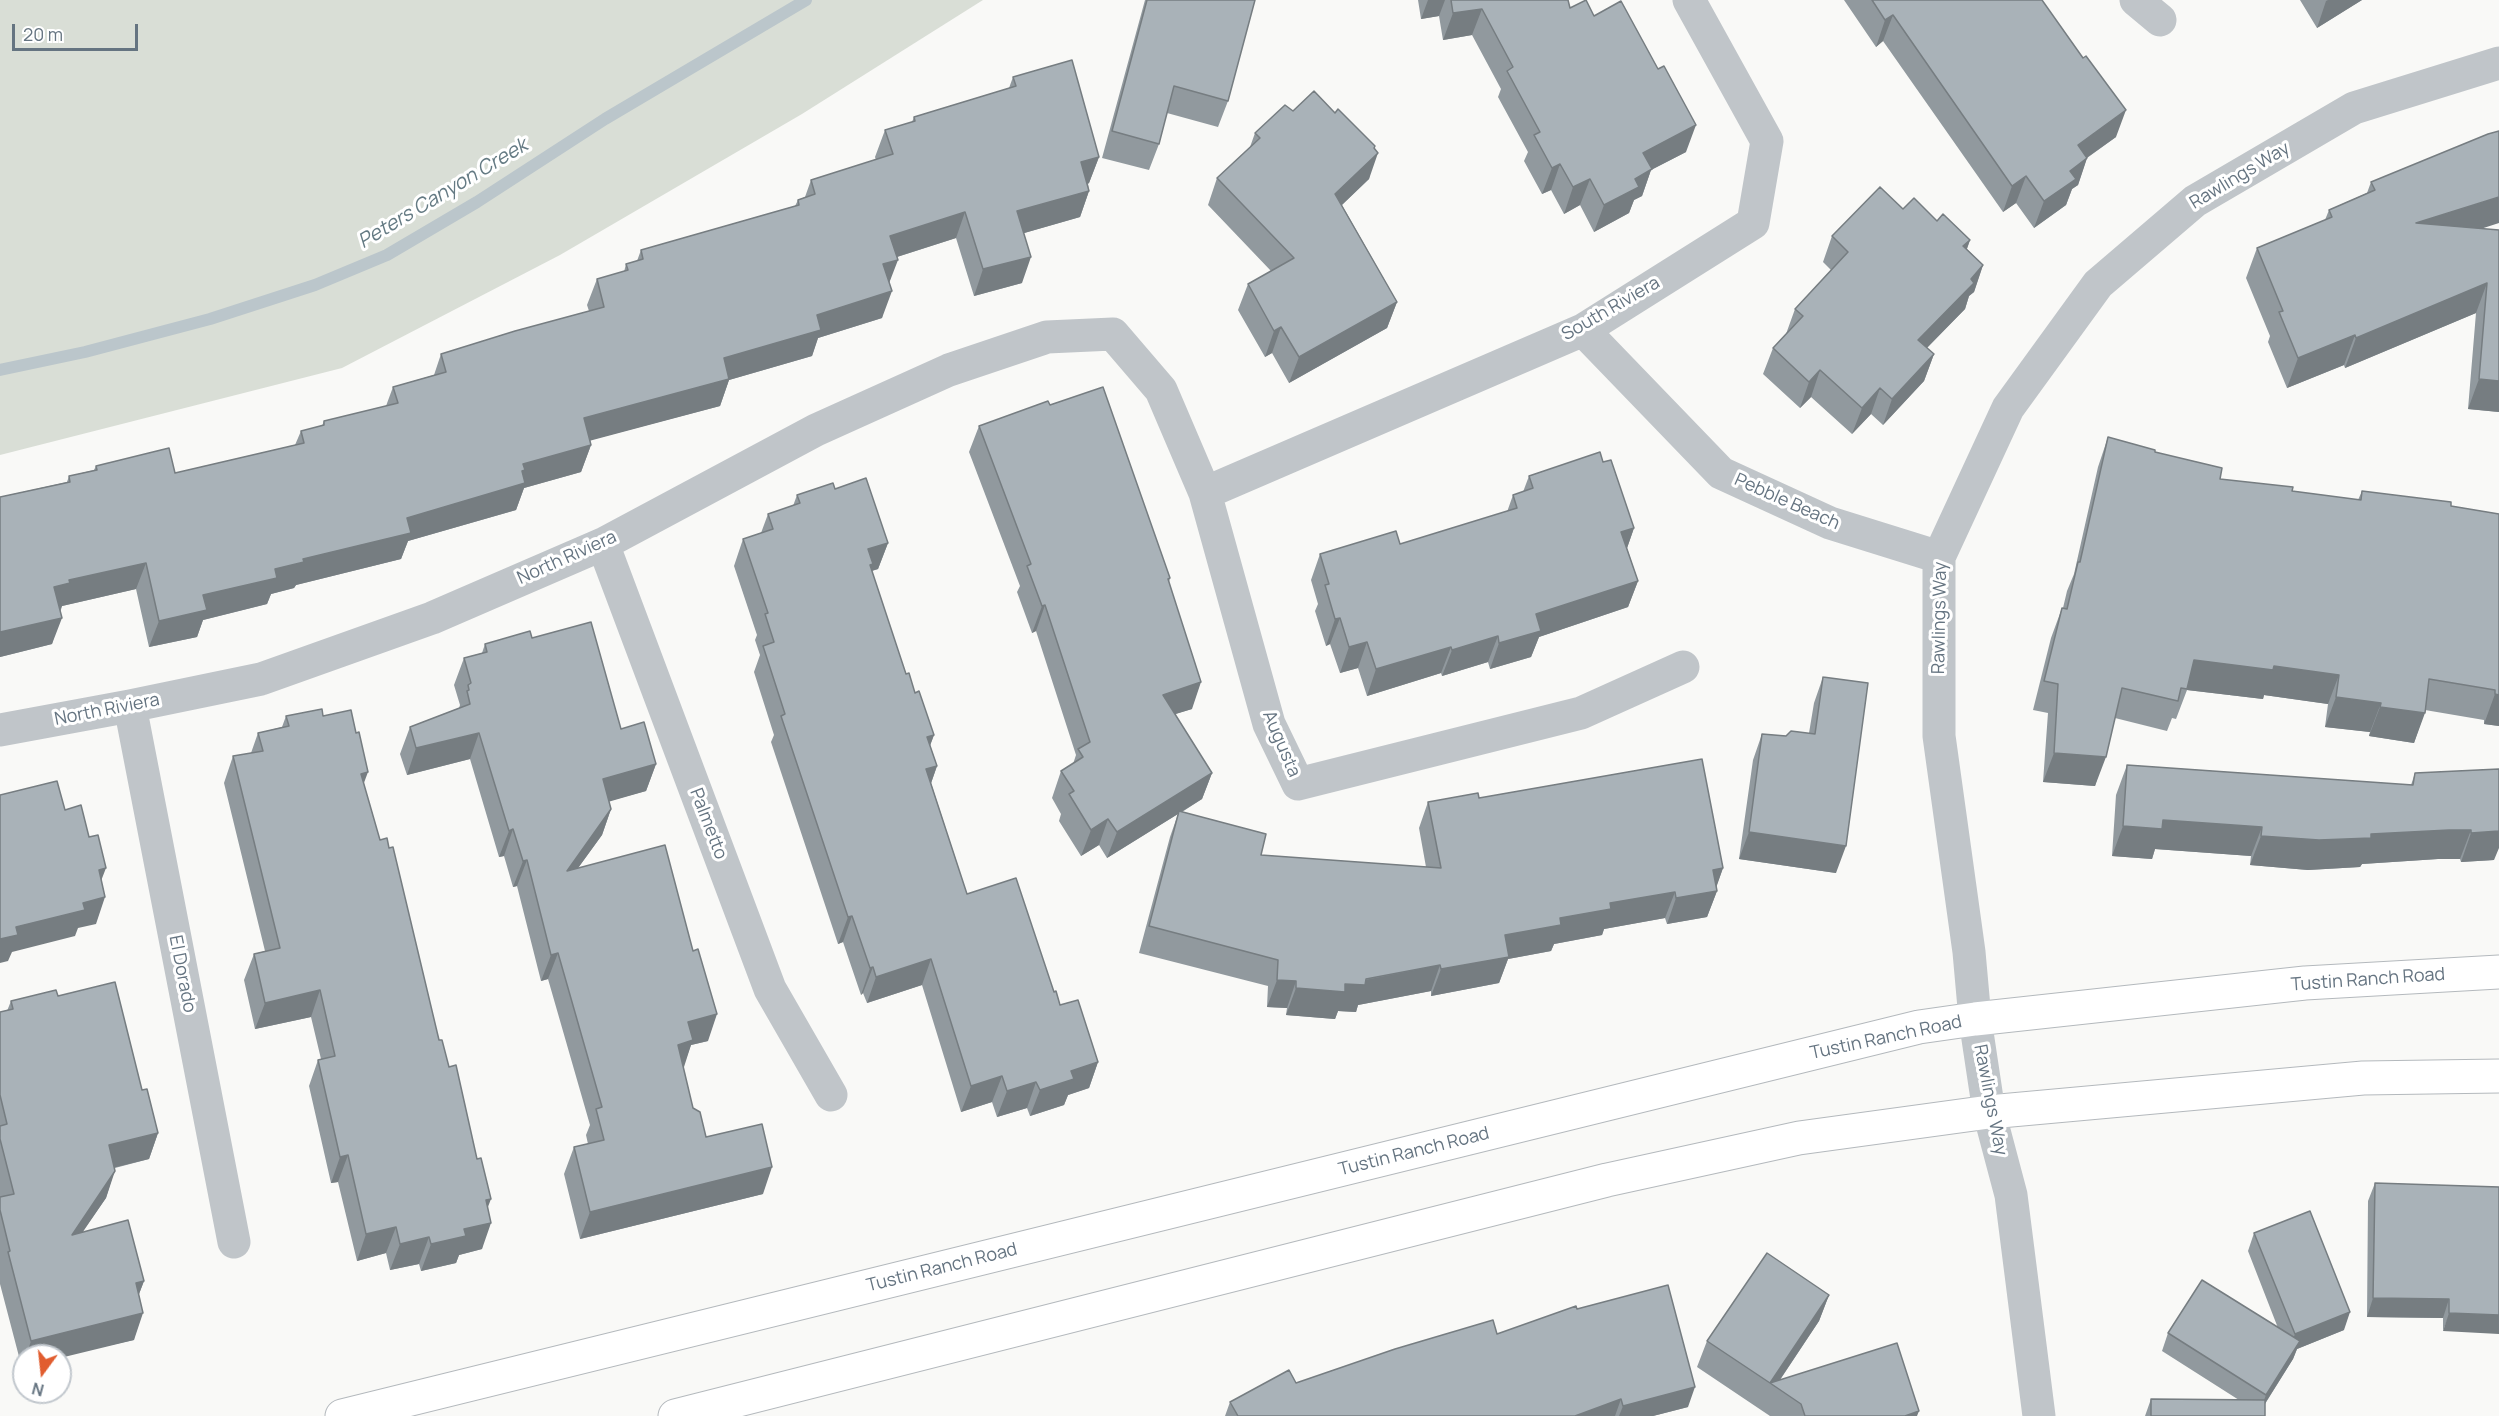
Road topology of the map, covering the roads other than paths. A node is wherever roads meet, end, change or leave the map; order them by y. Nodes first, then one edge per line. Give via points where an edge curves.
1 (1689, 0) edge
2 (2499, 63) edge
3 (1583, 330) junction
4 (1113, 334) joint
5 (1205, 493) junction
6 (603, 544) junction
7 (1939, 557) junction
8 (1683, 667) dead end
9 (130, 706) junction
10 (0, 730) edge
11 (2499, 972) edge
12 (1975, 1019) junction
13 (2499, 1076) edge
14 (831, 1095) dead end
15 (1989, 1112) junction
16 (234, 1242) dead end
17 (342, 1416) edge
18 (675, 1416) edge
19 (2039, 1416) edge

1 - 3 street, South Riviera via 1767,141 1753,223
2 - 7 street, Rawlings Way via 2354,108 2195,201 2098,284 2008,408
3 - 5 street, South Riviera
3 - 7 street, Pebble Beach via 1721,473 1830,523
4 - 5 street, Augusta via 1161,390
4 - 6 street, North Riviera via 1047,337 949,370 816,430
5 - 8 street, Augusta via 1269,724 1298,784 1581,713
6 - 9 street, North Riviera via 432,618 261,679
6 - 14 street, Palmetto via 770,989
7 - 12 street, Rawlings Way via 1938,736
9 - 10 street, North Riviera
9 - 16 street, El Dorado
11 - 12 main road, Tustin Ranch Road via 2305,983
12 - 15 street, Rawlings Way
12 - 17 main road, Tustin Ranch Road via 1919,1027
13 - 15 main road via 2363,1078
15 - 18 main road via 1799,1138 1607,1180
15 - 19 street, Rawlings Way via 2011,1194

